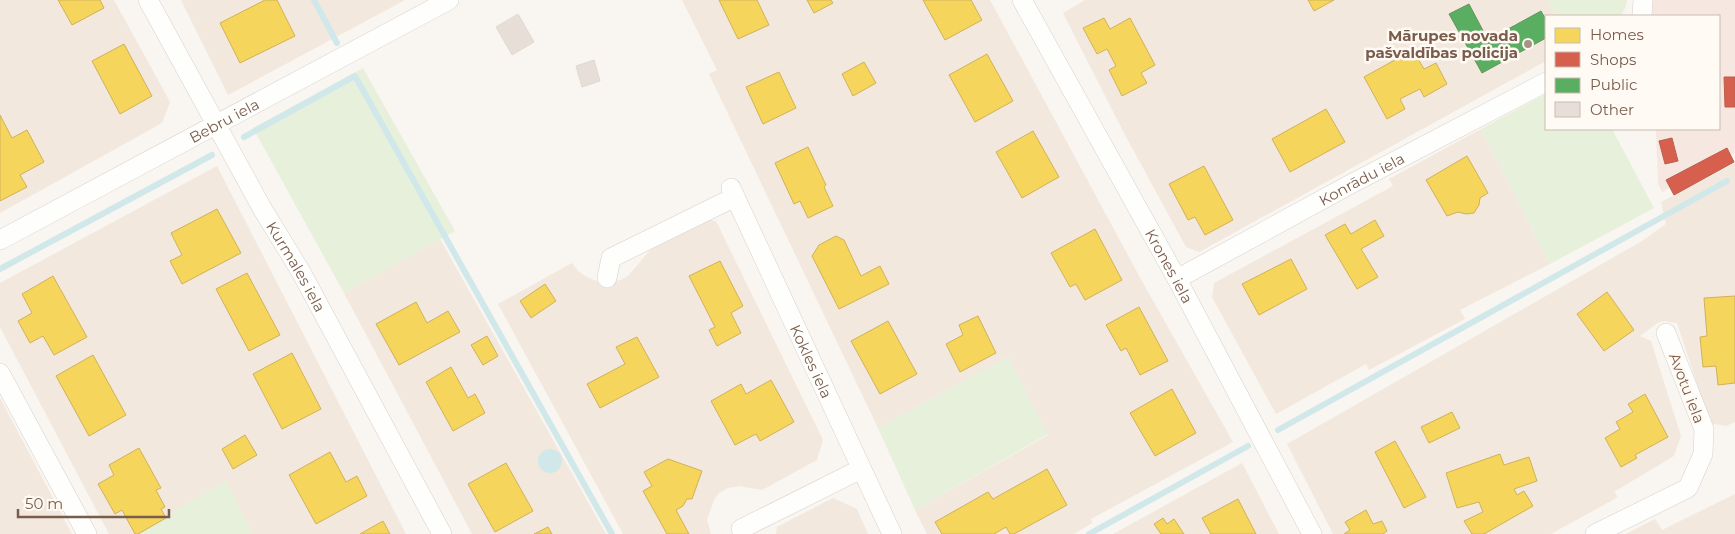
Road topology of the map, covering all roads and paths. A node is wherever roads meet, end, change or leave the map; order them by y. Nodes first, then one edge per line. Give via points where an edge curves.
1 (148, 0) edge
2 (449, 0) edge
3 (1643, 0) edge
4 (1027, 2) edge
5 (1642, 15) edge
6 (1545, 83) edge
7 (216, 124) junction
8 (0, 240) edge
9 (607, 278) dead end
10 (1177, 279) junction
11 (1666, 333) dead end
12 (0, 373) edge
13 (861, 469) junction
14 (741, 529) dead end
15 (87, 534) edge
16 (442, 534) edge
17 (892, 534) edge
18 (1312, 534) edge
19 (1595, 534) edge

1 - 7 street, Kurmales iela
2 - 7 street, Bebru iela
3 - 5 street
4 - 10 street, Krones iela
6 - 10 street, Konrādu iela
7 - 8 street, Bebru iela
7 - 16 street, Kurmales iela via 301,272
9 - 13 street, Kokles iela via 611,258 733,192
10 - 18 street, Krones iela
11 - 19 street, Avotu iela via 1704,429 1703,454 1688,488
12 - 15 street
13 - 14 street
13 - 17 street, Kokles iela

